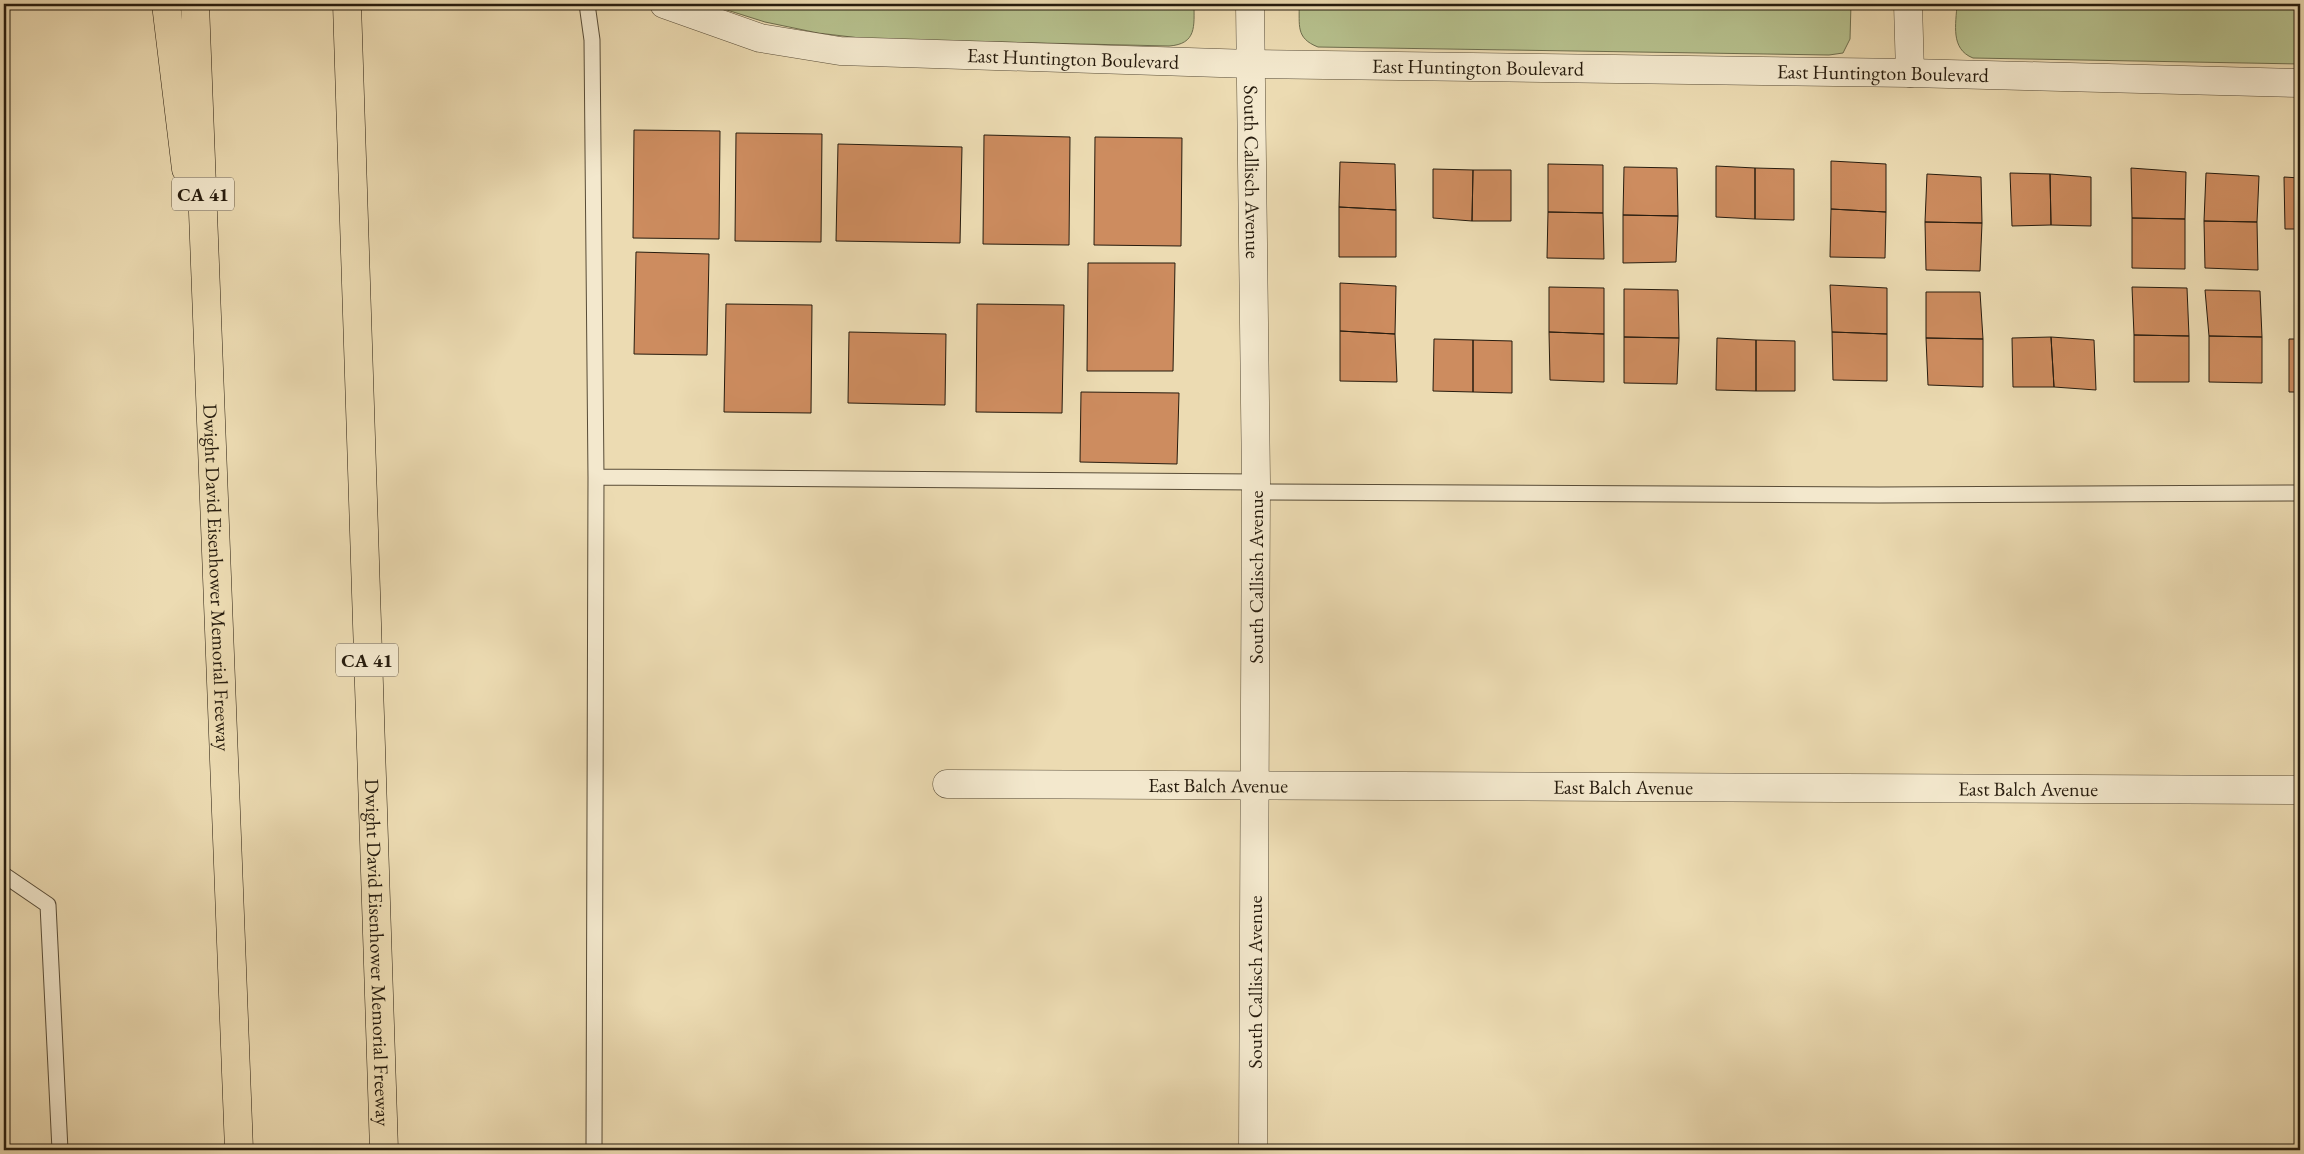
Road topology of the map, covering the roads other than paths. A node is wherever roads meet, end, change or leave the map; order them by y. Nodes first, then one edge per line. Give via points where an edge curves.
1 (166, 4) edge
2 (195, 4) edge
3 (347, 4) edge
4 (363, 4) edge
5 (586, 4) edge
6 (664, 4) edge
7 (1250, 4) edge
8 (1908, 4) edge
9 (1251, 64) junction
10 (1910, 73) junction
11 (2300, 83) edge
12 (351, 169) junction
13 (211, 384) junction
14 (596, 477) junction
15 (1256, 487) junction
16 (2300, 493) edge
17 (947, 784) dead end
18 (1256, 785) junction
19 (2300, 790) edge
20 (4, 875) edge
21 (60, 1150) edge
22 (239, 1150) edge
23 (384, 1150) edge
24 (594, 1150) edge
25 (1253, 1150) edge

1 - 13 highway
2 - 13 highway, Dwight David Eisenhower Memorial Freeway / CA 41
3 - 12 highway, Dwight David Eisenhower Memorial Freeway / CA 41
4 - 12 highway
5 - 14 lane via 592,40
6 - 9 street, East Huntington Boulevard via 760,38 840,51
7 - 9 street, South Callisch Avenue
8 - 10 street
9 - 10 street, East Huntington Boulevard
9 - 15 street, South Callisch Avenue
10 - 11 street, East Huntington Boulevard
12 - 23 highway, Dwight David Eisenhower Memorial Freeway / CA 41
13 - 22 highway, Dwight David Eisenhower Memorial Freeway / CA 41
14 - 15 lane
14 - 24 lane
15 - 16 lane via 1878,495
15 - 18 street, South Callisch Avenue
17 - 18 street, East Balch Avenue
18 - 19 street, East Balch Avenue
18 - 25 street, South Callisch Avenue
20 - 21 lane via 48,906

